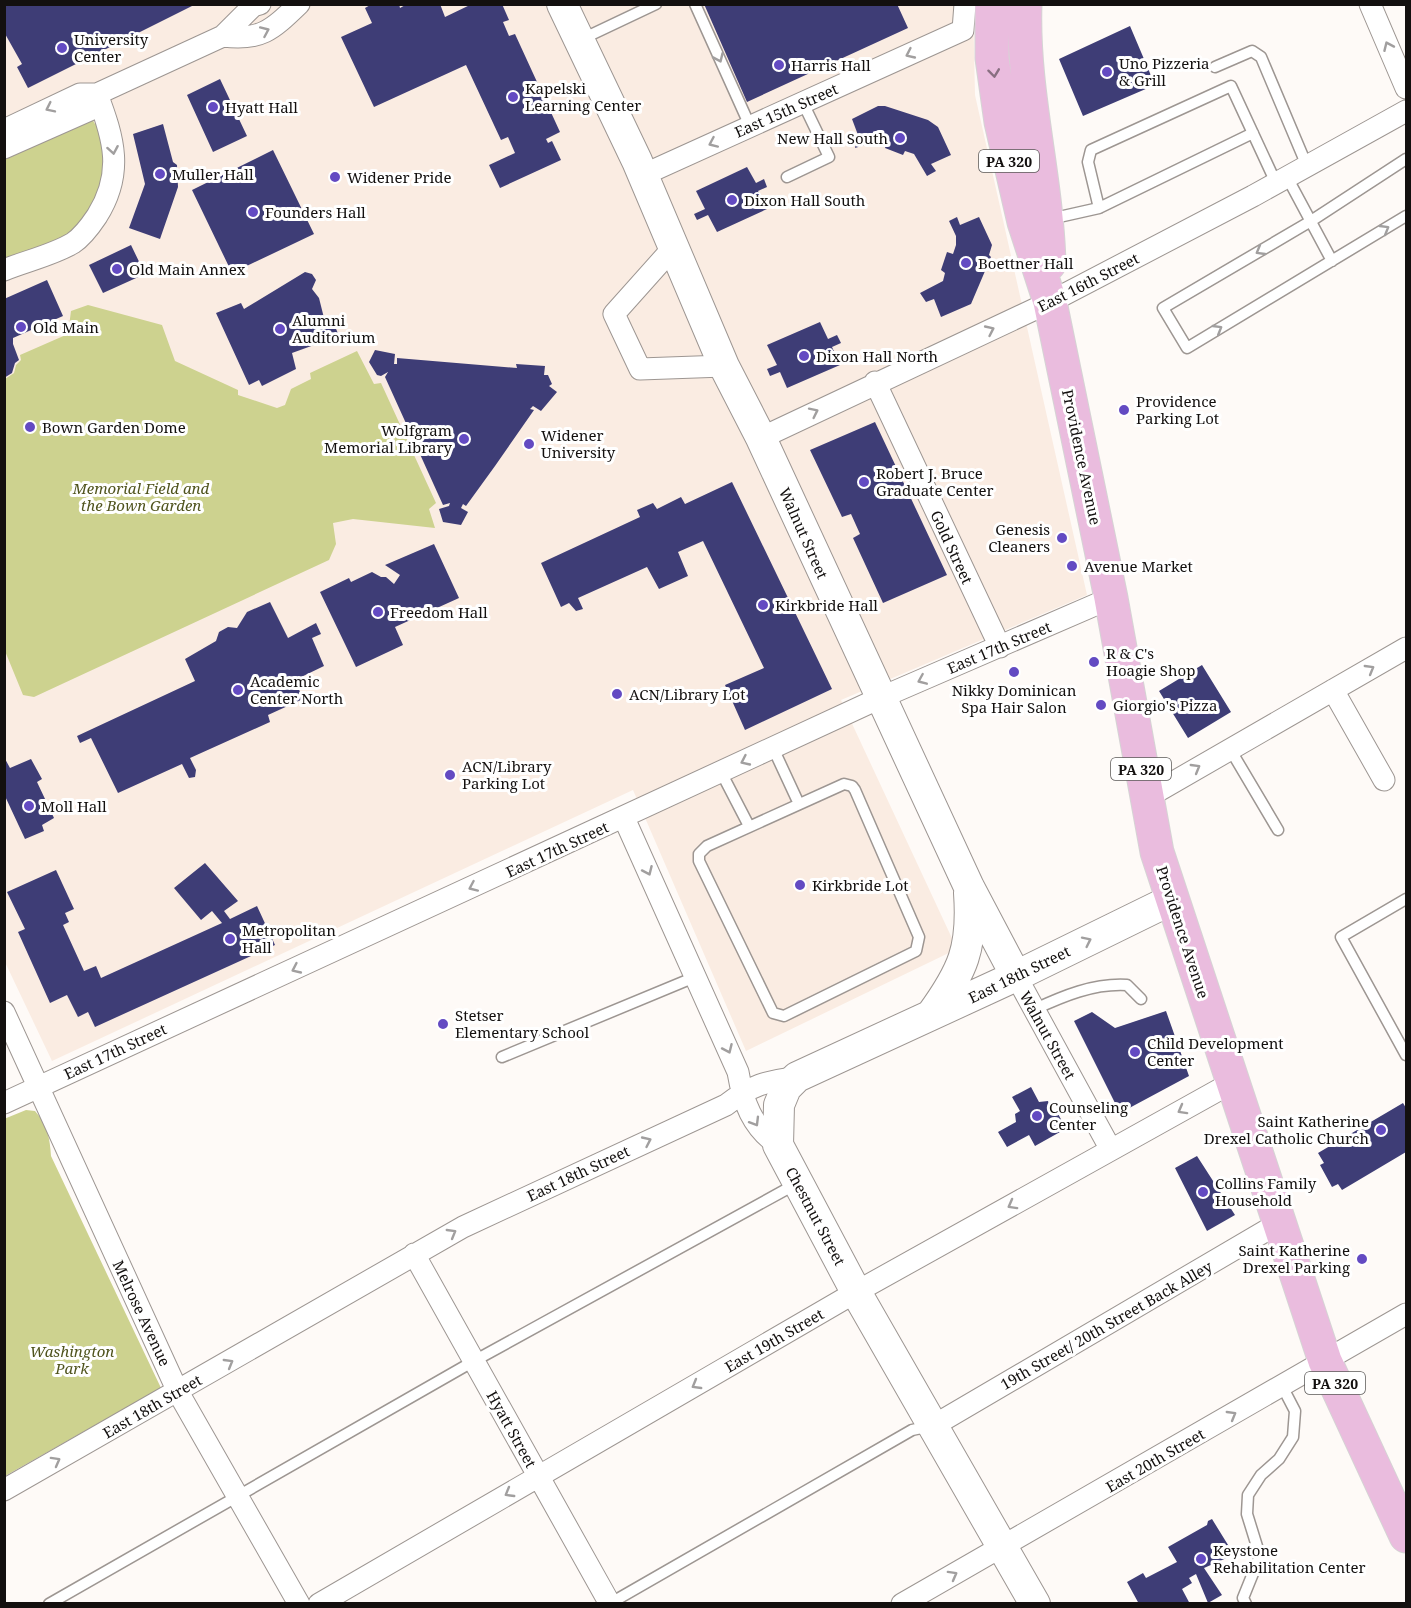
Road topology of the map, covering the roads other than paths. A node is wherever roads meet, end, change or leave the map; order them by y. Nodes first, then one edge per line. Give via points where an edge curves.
1 (260, 4) edge
2 (298, 4) edge
3 (562, 4) edge
4 (656, 4) edge
5 (695, 4) edge
6 (1024, 4) edge
7 (1370, 4) edge
8 (990, 7) edge
9 (223, 36) junction
10 (579, 40) junction
11 (1215, 67) dead end
12 (1407, 88) edge
13 (97, 94) junction
14 (803, 103) junction
15 (1407, 111) edge
16 (750, 126) junction
17 (4, 130) edge
18 (1253, 133) junction
19 (4, 148) edge
20 (1407, 159) edge
21 (1307, 166) junction
22 (643, 175) junction
23 (787, 177) dead end
24 (1281, 180) junction
25 (1099, 208) junction
26 (1407, 216) edge
27 (1048, 220) junction
28 (1311, 221) junction
29 (672, 249) junction
30 (1332, 261) junction
31 (4, 270) edge
32 (1050, 302) junction
33 (724, 366) junction
34 (875, 382) junction
35 (761, 438) junction
36 (1111, 598) junction
37 (1000, 647) junction
38 (1407, 648) edge
39 (1333, 690) junction
40 (880, 698) junction
41 (773, 748) junction
42 (1230, 749) junction
43 (721, 772) junction
44 (1384, 780) dead end
45 (1146, 798) junction
46 (799, 804) junction
47 (624, 818) junction
48 (749, 826) junction
49 (1278, 830) dead end
50 (969, 887) junction
51 (1407, 899) edge
52 (1171, 900) junction
53 (1016, 976) junction
54 (695, 977) junction
55 (1141, 999) dead end
56 (1034, 1010) junction
57 (4, 1012) edge
58 (930, 1016) junction
59 (1407, 1055) edge
60 (502, 1057) dead end
61 (797, 1077) junction
62 (1233, 1082) junction
63 (38, 1087) junction
64 (741, 1093) junction
65 (4, 1102) edge
66 (778, 1145) junction
67 (1111, 1150) junction
68 (798, 1183) junction
69 (1279, 1223) junction
70 (414, 1254) junction
71 (856, 1292) junction
72 (1407, 1314) edge
73 (1325, 1361) junction
74 (474, 1362) junction
75 (1282, 1386) junction
76 (178, 1392) junction
77 (933, 1426) junction
78 (539, 1477) junction
79 (4, 1490) edge
80 (238, 1497) junction
81 (1403, 1520) edge
82 (1003, 1547) junction
83 (1243, 1602) edge
84 (610, 1603) edge
85 (49, 1604) edge
86 (298, 1604) edge
87 (319, 1604) edge
88 (902, 1604) edge
89 (1035, 1604) edge

1 - 9 street via 253,6
9 -> 2 street via 243,38 268,33
3 - 10 street, Walnut Street
4 - 10 lane
5 -> 16 lane
6 - 27 main road, Providence Avenue / PA 320 via 1026,82
12 -> 7 street
8 -> 14 street, East 15th Street via 963,30
8 -> 32 main road, Providence Avenue / PA 320 via 1001,122 1024,222
9 - 13 street
10 - 22 street, Walnut Street
11 - 21 lane via 1252,51 1261,57
13 -> 17 street via 80,94
13 - 19 street via 90,110
13 -> 31 street via 115,159 110,195 93,223 74,243
14 - 16 street, East 15th Street
14 - 23 lane via 829,157
15 - 21 street, East 16th Street
16 -> 22 street, East 15th Street
18 - 24 lane
18 - 25 lane
18 - 25 lane via 1232,86 1091,150 1088,162
20 - 28 lane
21 - 24 street, East 16th Street
22 - 29 street, Walnut Street
24 - 28 lane
24 - 32 street, East 16th Street
25 - 27 lane
30 -> 26 lane
27 - 32 main road, Providence Avenue / PA 320
28 - 30 lane
28 -> 30 lane via 1163,308 1187,348
29 - 33 street, Walnut Street
29 - 33 street via 614,314 639,369
34 -> 32 street, East 16th Street
32 - 36 main road, Providence Avenue / PA 320
33 - 35 street, Walnut Street
35 -> 34 street, East 16th Street
34 - 37 street, Gold Street
35 - 40 street, Walnut Street
36 - 37 street, East 17th Street
36 - 45 main road, Providence Avenue / PA 320
37 -> 40 street, East 17th Street
39 -> 38 street
39 - 42 street
39 - 44 street
40 - 41 street, East 17th Street
40 - 50 street, Walnut Street
41 -> 43 street, East 17th Street
41 - 46 lane
45 -> 42 street
42 - 49 lane
43 - 47 street, East 17th Street
43 - 48 lane
45 - 52 main road, Providence Avenue / PA 320
46 - 48 lane
46 - 48 lane via 844,784 852,786 919,937 919,946 916,951 784,1016 773,1013 699,861 701,849
47 -> 54 street, Chestnut Street
47 -> 63 street, East 17th Street
50 - 53 street, Walnut Street
50 - 58 street via 971,922 967,952 954,984
51 - 59 lane via 1341,937
53 -> 52 street, East 18th Street
52 - 62 main road, Providence Avenue / PA 320
53 - 56 street, Walnut Street
53 - 58 street, East 18th Street
54 - 60 lane
54 -> 64 street, Chestnut Street via 738,1072
55 - 56 lane via 1127,985 1115,984 1065,994
56 - 67 street, Walnut Street
57 - 63 street, Melrose Avenue
58 - 61 street, East 18th Street
61 - 64 street, East 18th Street via 770,1080
61 - 66 street via 786,1088 779,1105
62 -> 67 street, East 19th Street
62 - 69 main road, Providence Avenue / PA 320
63 - 65 street, East 17th Street
63 - 76 street, Melrose Avenue
64 -> 66 street, Chestnut Street via 759,1130
70 -> 64 street, East 18th Street via 463,1227 726,1105
66 - 68 street, Chestnut Street
67 -> 71 street, East 19th Street
68 - 71 street, Chestnut Street
68 - 74 lane
69 - 73 main road, Providence Avenue / PA 320
69 - 77 street, 19th Street/ 20th Street Back Alley
70 - 74 street, Hyatt Street
76 -> 70 street, East 18th Street
71 - 77 street, Chestnut Street
71 -> 78 street, East 19th Street
72 - 73 street, East 20th Street
73 - 75 street, East 20th Street
73 - 81 main road, Providence Avenue / PA 320
74 - 78 street, Hyatt Street
74 - 80 lane
82 -> 75 street, East 20th Street
75 - 83 lane via 1295,1411 1293,1437 1248,1495 1247,1514 1260,1556
79 -> 76 street, East 18th Street
76 - 80 street, Melrose Avenue
77 - 82 street, Chestnut Street
77 - 84 lane via 912,1430
78 - 84 street, Hyatt Street
78 -> 87 street, East 19th Street
80 - 85 lane
80 - 86 street, Melrose Avenue
88 -> 82 street, East 20th Street
82 - 89 street, Chestnut Street

